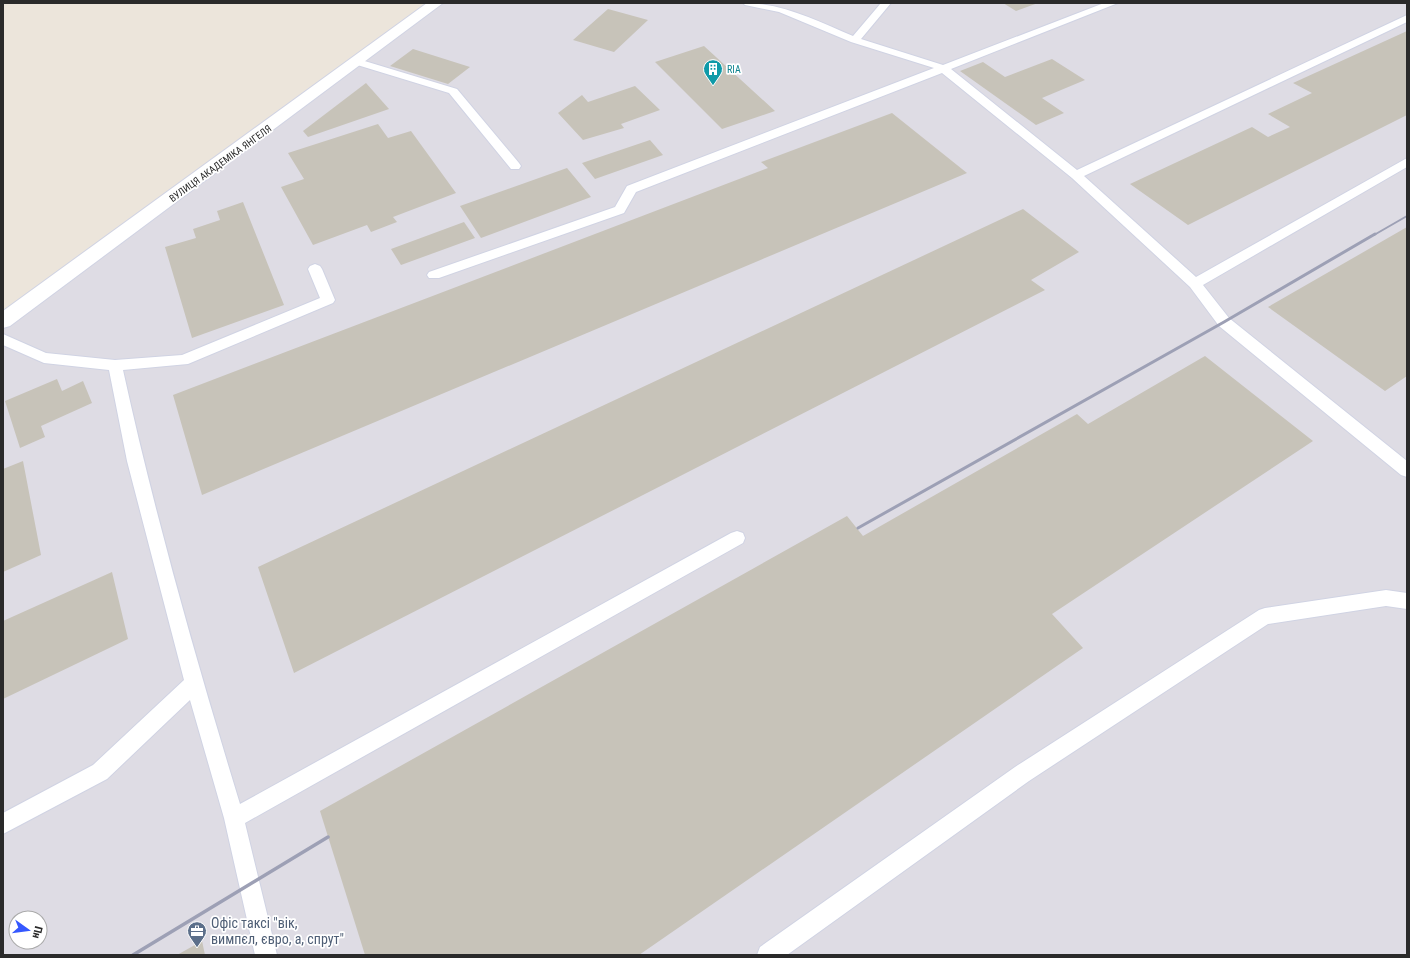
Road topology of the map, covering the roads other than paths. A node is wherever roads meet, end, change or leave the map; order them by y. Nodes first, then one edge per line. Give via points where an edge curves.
1 (436, 3) edge
2 (748, 3) edge
3 (886, 3) edge
4 (1113, 3) edge
5 (1407, 18) edge
6 (855, 40) junction
7 (358, 62) junction
8 (943, 68) junction
9 (1407, 162) edge
10 (514, 166) dead end
11 (1076, 175) junction
12 (315, 269) dead end
13 (434, 274) dead end
14 (1195, 284) junction
15 (3, 321) edge
16 (3, 339) edge
17 (115, 365) junction
18 (1407, 470) edge
19 (737, 538) dead end
20 (1407, 601) edge
21 (194, 683) junction
22 (234, 818) junction
23 (3, 824) edge
24 (266, 955) edge
25 (768, 955) edge

1 - 7 street, ВУЛИЦЯ АКАДЕМІКА ЯНГЕЛЯ
2 - 6 lane via 782,10
3 - 6 lane
4 - 8 lane
5 - 11 lane
6 - 8 lane
7 - 10 lane via 453,91
7 - 15 street, ВУЛИЦЯ АКАДЕМІКА ЯНГЕЛЯ
8 - 11 lane
8 - 13 lane via 631,189 620,210
9 - 14 lane
11 - 14 lane
12 - 17 lane via 328,300 183,360
14 - 18 lane via 1224,322
16 - 17 lane via 44,358
17 - 21 lane via 135,461
19 - 22 lane
20 - 25 lane via 1386,598 1265,616 1022,774
21 - 22 lane
21 - 23 lane via 100,772
22 - 24 lane

